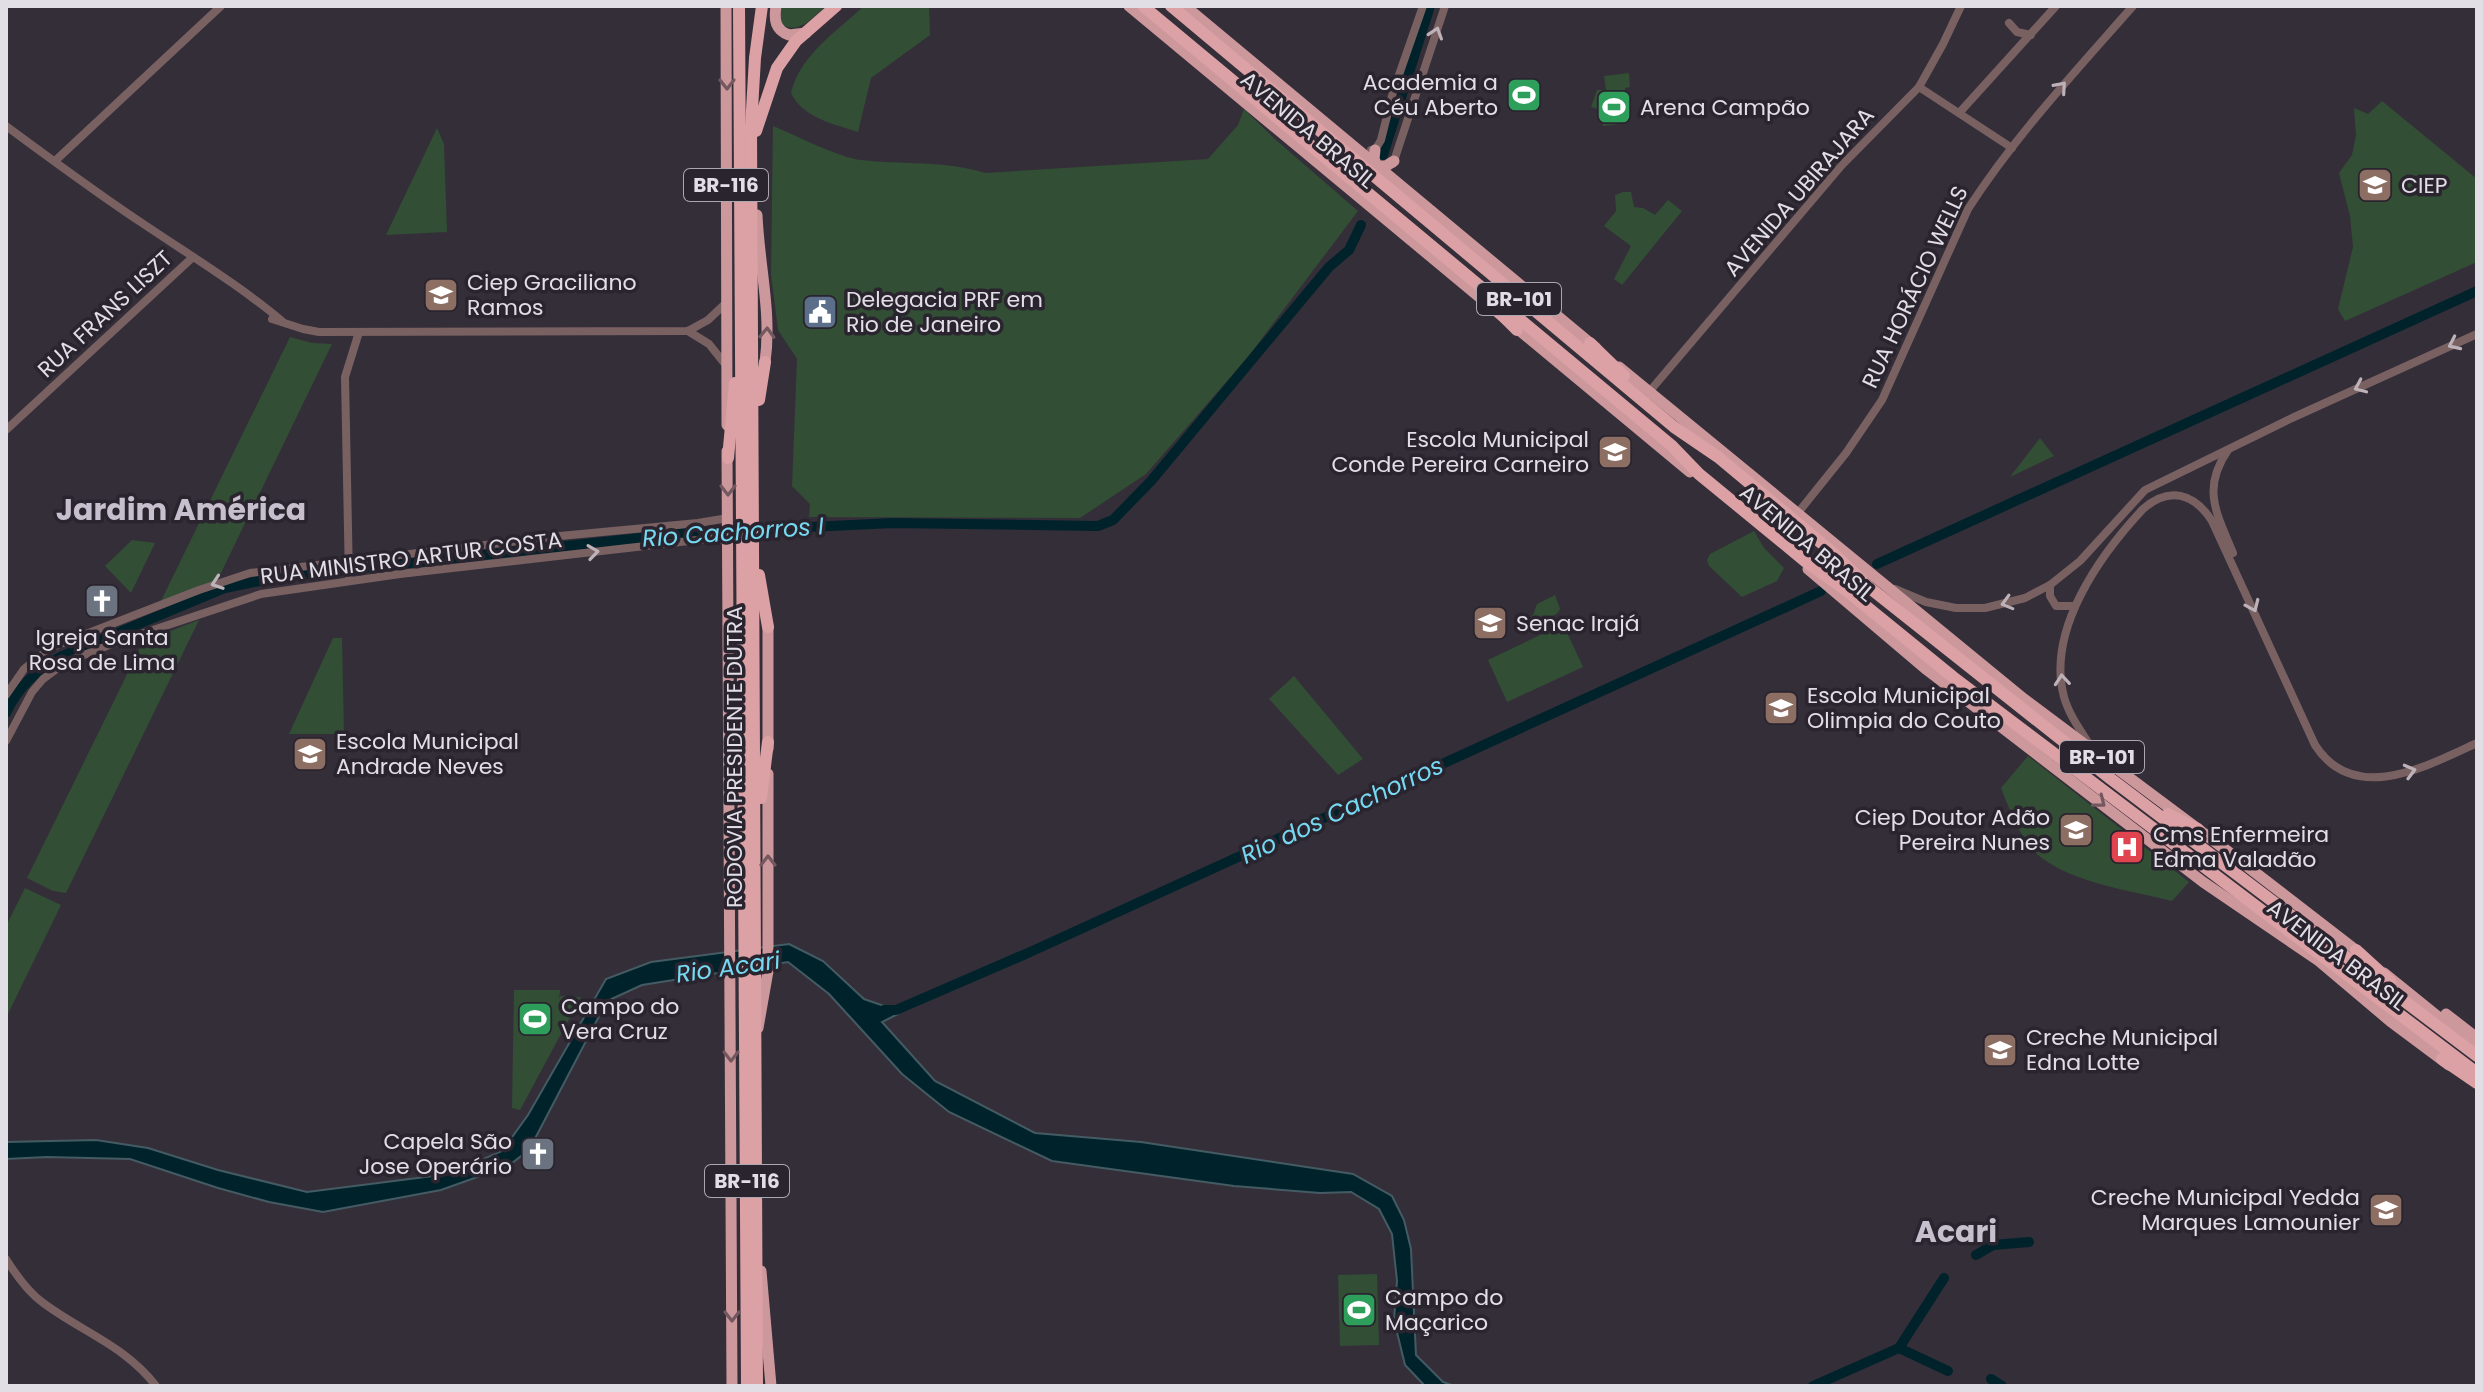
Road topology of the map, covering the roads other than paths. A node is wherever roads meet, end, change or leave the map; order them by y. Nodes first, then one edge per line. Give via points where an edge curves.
1 (221, 6) edge
2 (726, 6) edge
3 (739, 6) edge
4 (754, 6) edge
5 (762, 6) edge
6 (776, 6) edge
7 (836, 6) edge
8 (1129, 6) edge
9 (1171, 6) edge
10 (1185, 6) edge
11 (1423, 6) edge
12 (1445, 6) edge
13 (1961, 6) edge
14 (2056, 6) edge
15 (2133, 6) edge
16 (1143, 12) edge
17 (2009, 23) dead end
18 (806, 33) junction
19 (2031, 35) junction
20 (1919, 87) junction
21 (1960, 112) junction
22 (6, 126) edge
23 (753, 130) junction
24 (2012, 148) junction
25 (741, 149) junction
26 (1357, 149) junction
27 (1375, 151) junction
28 (55, 161) junction
29 (1394, 161) junction
30 (1377, 166) junction
31 (1389, 176) junction
32 (1397, 216) junction
33 (193, 257) junction
34 (725, 304) junction
35 (1517, 330) junction
36 (688, 331) junction
37 (359, 332) junction
38 (2477, 334) edge
39 (741, 337) junction
40 (1590, 343) junction
41 (765, 362) joint
42 (725, 364) junction
43 (1649, 392) junction
44 (1674, 427) junction
45 (6, 430) edge
46 (753, 435) junction
47 (2228, 450) junction
48 (728, 458) junction
49 (748, 513) junction
50 (1797, 514) junction
51 (728, 520) junction
52 (728, 539) junction
53 (750, 548) junction
54 (2073, 567) junction
55 (348, 570) junction
56 (2239, 576) junction
57 (2088, 581) junction
58 (1880, 582) junction
59 (2050, 585) junction
60 (2075, 606) junction
61 (111, 626) junction
62 (768, 627) joint
63 (116, 640) junction
64 (6, 695) edge
65 (6, 741) edge
66 (768, 742) junction
67 (2477, 743) edge
68 (2067, 744) junction
69 (2093, 750) junction
70 (2198, 829) junction
71 (755, 865) junction
72 (756, 939) junction
73 (2356, 950) junction
74 (2387, 975) junction
75 (750, 977) junction
76 (2445, 1033) junction
77 (2477, 1038) edge
78 (755, 1045) junction
79 (2477, 1049) edge
80 (2477, 1056) edge
81 (2442, 1059) joint
82 (2477, 1073) edge
83 (2477, 1086) edge
84 (756, 1230) junction
85 (6, 1259) edge
86 (156, 1386) edge
87 (732, 1386) edge
88 (747, 1386) edge
89 (757, 1386) edge
90 (771, 1386) edge

1 - 28 street
2 -> 34 highway, BR-116
3 - 25 highway, BR-116
4 - 25 highway
5 - 23 highway, BR-116
6 - 18 highway via 779,29 789,35
7 - 18 highway
8 - 16 highway, AVENIDA BRASIL / BR-101
9 - 44 highway, AVENIDA BRASIL / BR-101
10 - 26 highway, AVENIDA BRASIL / BR-101
11 - 27 street
29 -> 12 street
13 - 20 street, AVENIDA UBIRAJARA
14 - 19 street
24 -> 15 street, RUA HORÁCIO WELLS
16 - 32 highway, AVENIDA BRASIL / BR-101
16 - 35 highway, AVENIDA BRASIL / BR-101
17 - 19 street via 2017,32
18 - 23 highway via 777,68
19 - 21 street
20 - 21 street
20 - 43 street, AVENIDA UBIRAJARA via 1842,165
21 - 24 street
22 - 28 street
41 -> 23 highway via 768,320
23 - 46 highway, RODOVIA PRESIDENTE DUTRA / BR-116
24 - 50 street, RUA HORÁCIO WELLS via 1968,209 1882,400
25 - 39 highway, RODOVIA PRESIDENTE DUTRA / BR-116
26 - 27 street
26 - 30 highway, AVENIDA BRASIL / BR-101
27 - 30 highway
28 - 33 street
29 - 30 highway
29 - 31 street
30 - 31 highway, AVENIDA BRASIL / BR-101
31 - 40 highway, AVENIDA BRASIL / BR-101
32 - 35 highway
32 - 82 highway, AVENIDA BRASIL / BR-101 via 1805,561
33 - 37 street via 284,322 311,331
33 - 45 street, RUA FRANS LISZT
34 - 36 street
34 - 42 highway, BR-116
35 -> 81 highway, AVENIDA BRASIL / BR-101 via 1927,670 2203,882 2324,964
36 - 37 street
36 - 42 street via 709,344
37 - 55 street via 345,377
38 -> 47 street
39 - 48 highway
39 - 49 highway, RODOVIA PRESIDENTE DUTRA / BR-116
40 - 43 highway, AVENIDA BRASIL / BR-101
40 - 44 highway
41 - 46 highway
42 - 48 highway, BR-116
43 - 50 highway, AVENIDA BRASIL / BR-101
44 - 68 highway, AVENIDA BRASIL / BR-101 via 1718,457 1870,588
46 - 49 highway, RODOVIA PRESIDENTE DUTRA / BR-116
47 - 54 street via 2145,490
47 - 56 street via 2214,476 2212,493
48 -> 51 highway, BR-116
49 - 53 highway, RODOVIA PRESIDENTE DUTRA / BR-116
50 - 58 highway, AVENIDA BRASIL / BR-101
51 - 52 highway, BR-116
51 - 55 street, RUA MINISTRO ARTUR COSTA via 560,536
55 -> 52 street, RUA MINISTRO ARTUR COSTA
52 -> 87 highway, BR-116
53 - 62 highway, BR-116
53 - 71 highway, RODOVIA PRESIDENTE DUTRA / BR-116
53 - 72 highway, RODOVIA PRESIDENTE DUTRA / BR-116
54 - 57 street
54 - 59 street
55 -> 61 street, RUA MINISTRO ARTUR COSTA via 250,573
55 - 63 street, RUA MINISTRO ARTUR COSTA
56 - 57 street via 2204,509 2192,499 2170,495 2149,503 2135,517
56 -> 67 street via 2315,745 2335,767 2367,777 2393,775 2420,769
57 - 60 street
59 -> 58 street via 2010,603 1971,609 1926,602
58 - 69 highway, AVENIDA BRASIL / BR-101
59 - 60 street via 2056,606
69 -> 60 street via 2068,708 2062,684 2063,650
61 - 63 street
61 - 64 street, RUA MINISTRO ARTUR COSTA via 42,653
62 - 66 highway, BR-116
63 - 65 street, RUA MINISTRO ARTUR COSTA via 43,679
66 - 71 highway
72 -> 66 highway, BR-116
68 - 70 highway via 2173,818
68 - 76 highway, AVENIDA BRASIL / BR-101
69 - 70 highway, AVENIDA BRASIL / BR-101
70 - 73 highway, AVENIDA BRASIL / BR-101
71 - 72 highway, RODOVIA PRESIDENTE DUTRA / BR-116
72 - 75 highway, RODOVIA PRESIDENTE DUTRA / BR-116
72 - 78 highway, BR-116 via 768,971
73 - 74 highway, AVENIDA BRASIL
73 - 76 highway
74 - 77 highway, AVENIDA BRASIL
74 - 79 highway, AVENIDA BRASIL
75 - 78 highway, RODOVIA PRESIDENTE DUTRA / BR-116
75 - 88 highway, RODOVIA PRESIDENTE DUTRA / BR-116
76 - 80 highway, AVENIDA BRASIL / BR-101
78 - 84 highway, RODOVIA PRESIDENTE DUTRA / BR-116
81 - 83 highway
84 - 89 highway, RODOVIA PRESIDENTE DUTRA / BR-116
84 - 90 highway, BR-116
85 - 86 street via 40,1300 118,1349

